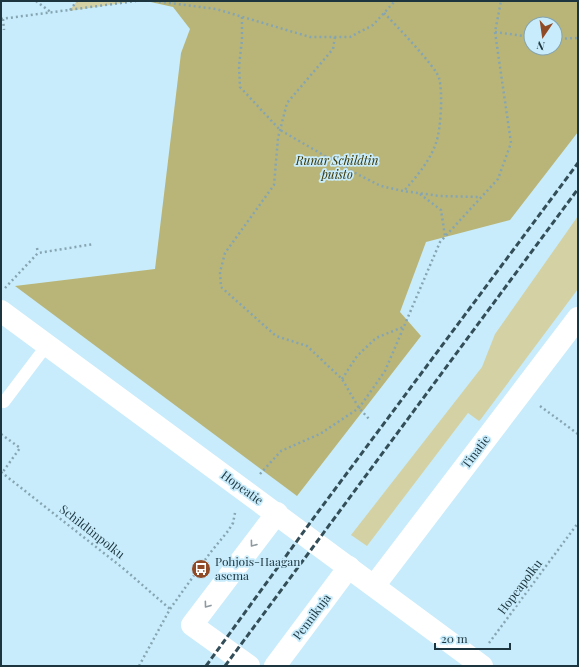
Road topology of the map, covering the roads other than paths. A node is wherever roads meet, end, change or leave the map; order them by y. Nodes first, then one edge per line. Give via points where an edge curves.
1 (1, 311) edge
2 (578, 318) edge
3 (47, 345) junction
4 (4, 402) dead end
5 (277, 513) junction
6 (349, 567) junction
7 (374, 586) junction
8 (479, 664) edge
9 (249, 666) edge
10 (275, 666) edge

1 - 3 street, Hopeatie
2 - 7 street, Tinatie
3 - 4 lane
3 - 5 street, Hopeatie
5 - 6 street, Hopeatie
5 -> 9 street via 192,626
6 - 7 street, Hopeatie
6 - 10 street, Pennikuja
7 - 8 street, Hopeatie

